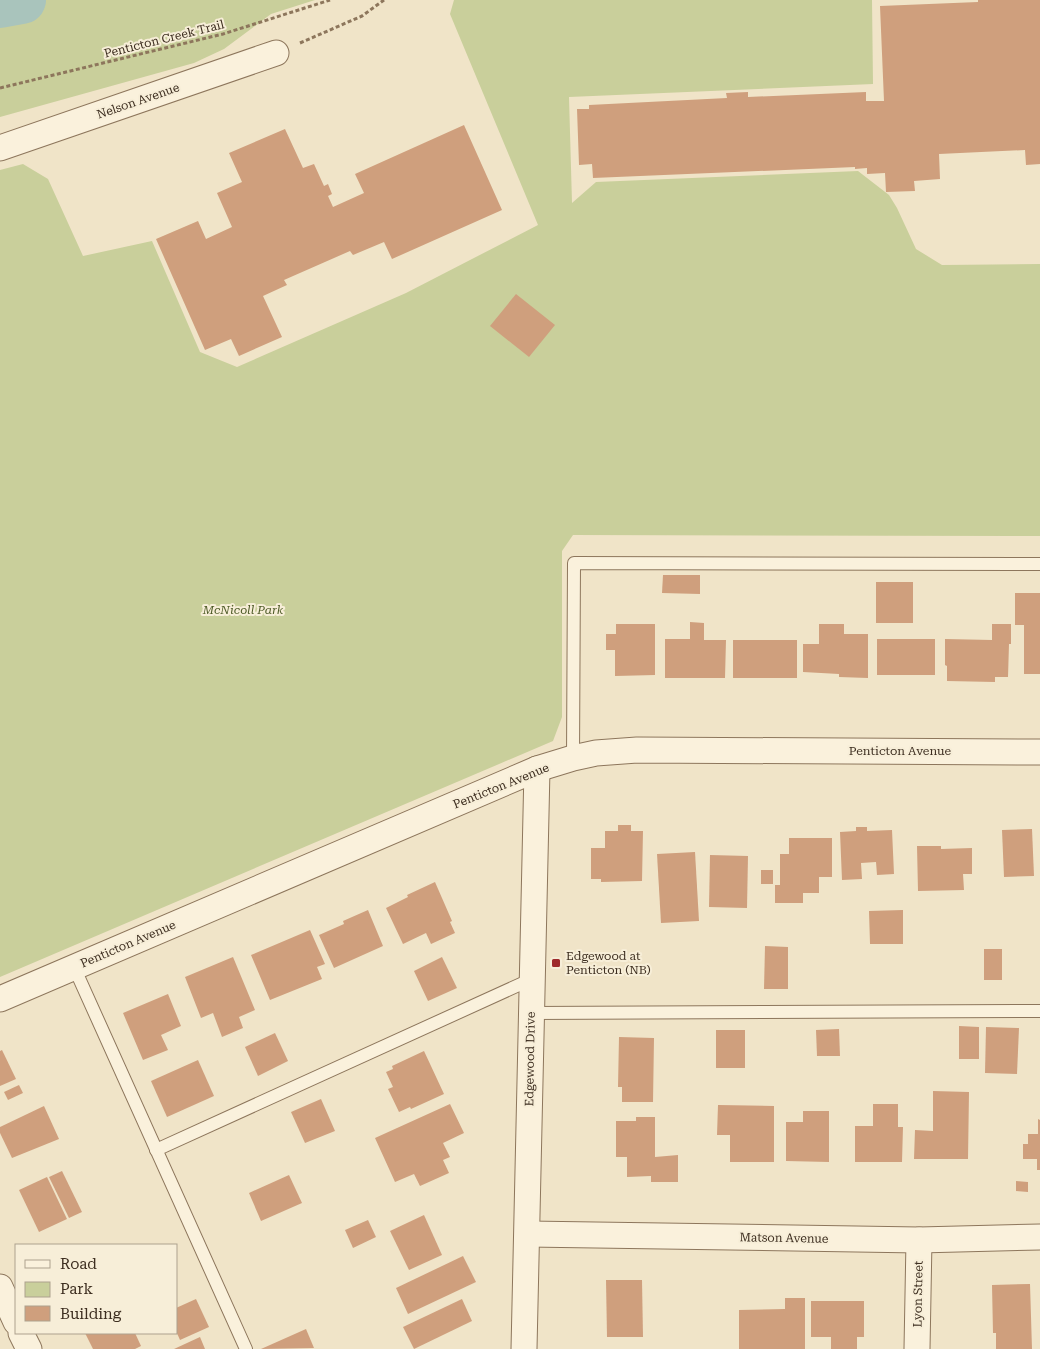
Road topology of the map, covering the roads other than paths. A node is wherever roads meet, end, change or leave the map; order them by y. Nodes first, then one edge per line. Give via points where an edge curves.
1 (276, 53) road end
2 (0, 148) edge
3 (1040, 564) edge
4 (1040, 752) edge
5 (574, 758) junction
6 (537, 769) junction
7 (74, 967) junction
8 (532, 979) junction
9 (0, 999) edge
10 (1040, 1011) edge
11 (531, 1013) junction
12 (156, 1150) junction
13 (528, 1234) junction
14 (1040, 1237) edge
15 (919, 1240) junction
16 (0, 1287) edge
17 (15, 1320) edge
18 (22, 1334) edge
19 (29, 1349) edge
20 (246, 1349) edge
21 (524, 1349) edge
22 (917, 1349) edge

1 - 2 street, Nelson Avenue
3 - 5 lane via 574,563
4 - 5 street, Penticton Avenue via 637,750
5 - 6 street, Penticton Avenue
6 - 7 street, Penticton Avenue
6 - 8 street, Edgewood Drive
7 - 9 street, Penticton Avenue
7 - 12 lane
8 - 11 street, Edgewood Drive
8 - 12 lane
10 - 11 lane
11 - 13 street, Edgewood Drive
12 - 20 lane
13 - 15 street, Matson Avenue
13 - 21 street, Edgewood Drive
14 - 15 street, Matson Avenue
15 - 22 street, Lyon Street
16 - 17 street
18 - 19 street

